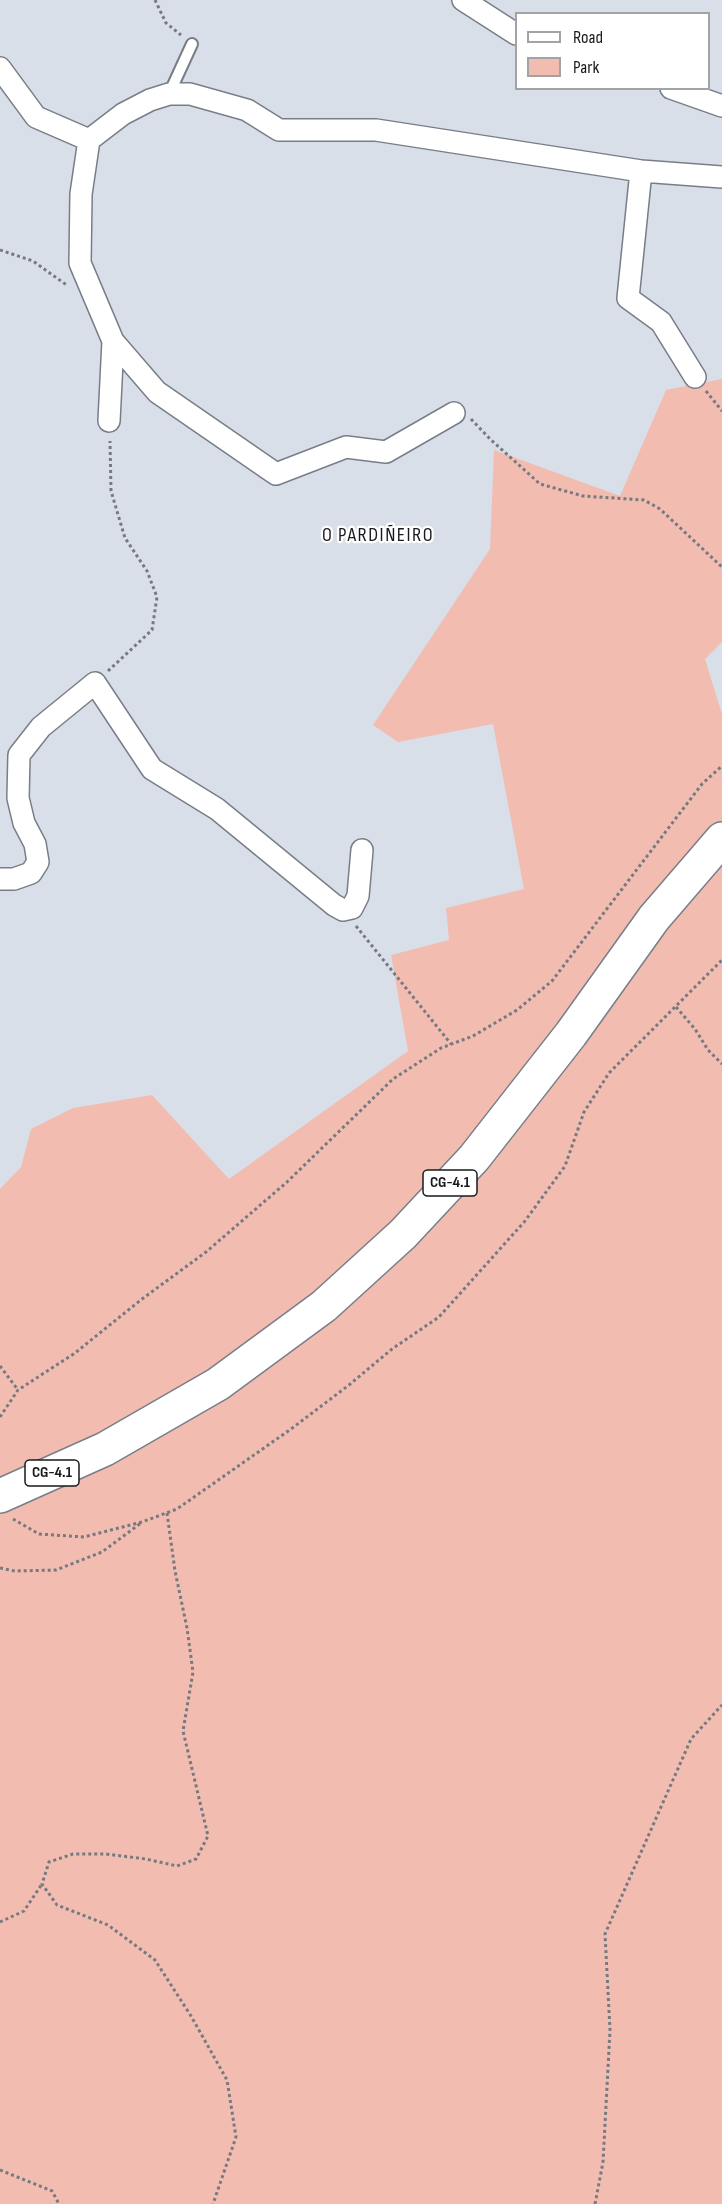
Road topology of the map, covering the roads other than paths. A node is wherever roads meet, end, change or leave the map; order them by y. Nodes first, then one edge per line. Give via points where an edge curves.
1 (463, 0) edge
2 (515, 33) edge
3 (192, 44) road end
4 (0, 68) edge
5 (677, 90) edge
6 (169, 94) junction
7 (722, 106) edge
8 (89, 140) junction
9 (641, 171) junction
10 (722, 177) edge
11 (113, 341) junction
12 (695, 377) road end
13 (454, 413) road end
14 (109, 421) road end
15 (722, 839) edge
16 (362, 850) dead end
17 (0, 879) edge
18 (5, 1507) edge

1 - 2 street
3 - 6 lane
4 - 8 street via 36,117
5 - 7 street
6 - 8 street via 123,114
6 - 9 street via 190,94 247,110 279,130 376,130
8 - 11 street via 81,194 80,263
9 - 10 street
9 - 12 street via 628,298 661,322
11 - 13 street via 157,392 276,474 346,447 386,452
11 - 14 street
15 - 18 highway, CG-4.1 via 654,918 571,1034 474,1158 403,1233 324,1306 218,1384
16 - 17 street via 358,896 352,908 343,910 217,809 152,769 95,683 41,727 19,754 18,798 38,862 31,873

